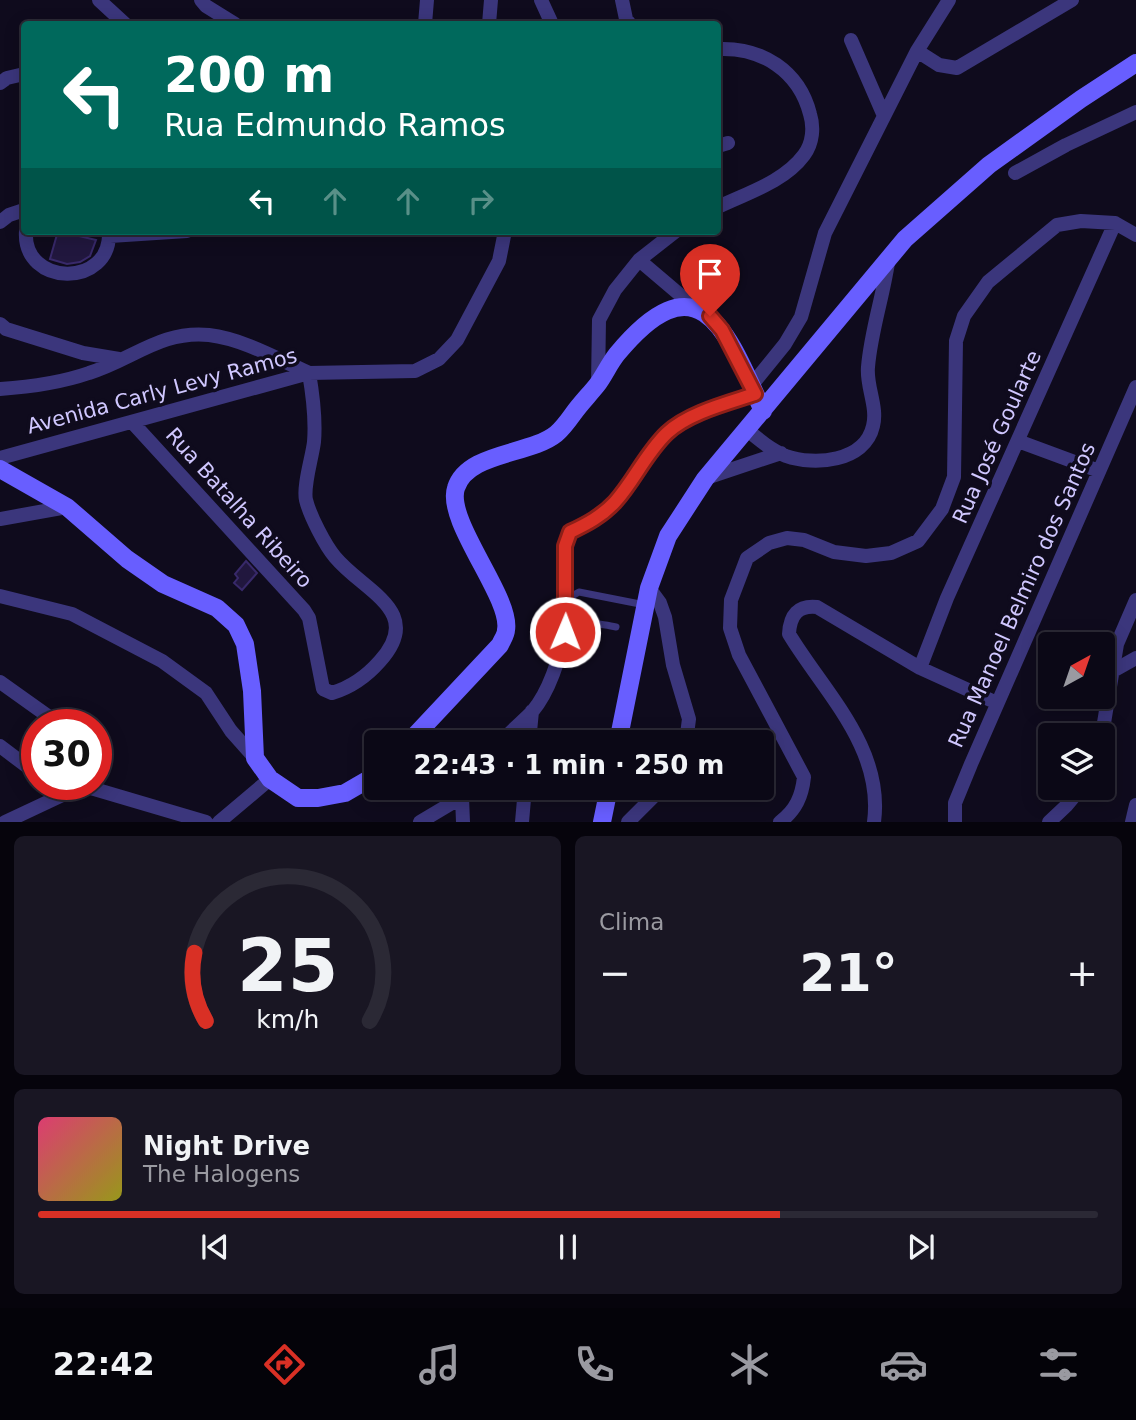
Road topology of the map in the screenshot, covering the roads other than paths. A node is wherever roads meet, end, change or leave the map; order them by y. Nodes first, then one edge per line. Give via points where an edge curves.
1 (99, 0) edge
2 (201, 0) edge
3 (427, 0) edge
4 (491, 0) edge
5 (541, 0) edge
6 (622, 0) edge
7 (949, 0) edge
8 (1072, 0) edge
9 (122, 21) edge
10 (231, 21) edge
11 (425, 21) edge
12 (489, 21) edge
13 (551, 21) edge
14 (628, 21) edge
15 (851, 40) dead end
16 (721, 49) edge
17 (917, 51) junction
18 (1136, 63) edge
19 (21, 75) edge
20 (0, 83) edge
21 (1136, 112) edge
22 (884, 116) junction
23 (1015, 173) dead end
24 (721, 206) edge
25 (21, 211) edge
26 (0, 222) edge
27 (1115, 223) junction
28 (1136, 234) edge
29 (27, 235) edge
30 (110, 235) edge
31 (504, 235) edge
32 (671, 235) edge
33 (890, 256) junction
34 (639, 260) junction
35 (692, 306) junction
36 (0, 324) edge
37 (119, 359) junction
38 (309, 373) junction
39 (598, 384) junction
40 (1136, 387) edge
41 (0, 389) edge
42 (753, 390) junction
43 (763, 411) junction
44 (132, 422) junction
45 (746, 429) junction
46 (1018, 441) junction
47 (780, 453) junction
48 (0, 458) edge
49 (0, 469) edge
50 (1099, 471) junction
51 (705, 479) junction
52 (67, 508) junction
53 (0, 519) edge
54 (0, 596) edge
55 (647, 597) junction
56 (1136, 600) edge
57 (616, 627) dead end
58 (1115, 655) edge
59 (1136, 657) edge
60 (920, 668) junction
61 (1115, 669) edge
62 (0, 682) edge
63 (997, 703) junction
64 (38, 709) edge
65 (532, 711) junction
66 (420, 730) edge
67 (513, 730) edge
68 (531, 730) edge
69 (620, 730) edge
70 (688, 730) edge
71 (0, 746) edge
72 (255, 758) junction
73 (21, 762) edge
74 (270, 779) junction
75 (364, 782) edge
76 (112, 793) edge
77 (52, 800) edge
78 (453, 800) edge
79 (465, 800) edge
80 (524, 800) edge
81 (607, 800) edge
82 (650, 800) edge
83 (1071, 800) edge
84 (1136, 806) edge
85 (5, 821) edge
86 (206, 821) edge
87 (219, 821) edge
88 (420, 821) edge
89 (463, 821) edge
90 (522, 821) edge
91 (603, 821) edge
92 (628, 821) edge
93 (780, 821) edge
94 (874, 821) edge
95 (955, 821) edge
96 (1048, 821) edge
97 (1132, 821) edge

1 - 9 street
2 - 10 street
3 - 11 street
4 - 12 street
5 - 13 street
6 - 14 street
7 - 17 street
8 - 17 street via 957,68 939,65
15 - 22 street
16 - 24 street via 777,64 794,78 806,97 814,128 806,153 788,172
17 - 22 street
18 - 33 street via 989,166
19 - 20 street
21 - 23 street
22 - 42 street via 825,233 801,317
25 - 26 street
27 - 28 street
27 - 46 street, Rua José Goularte
27 - 93 street via 1056,225 988,282 964,316 956,341 954,477 942,509 918,541 891,554 866,556 787,538 769,542 747,558 731,600 730,628 739,655 804,777 797,805
29 - 30 street via 37,262 62,275 88,270 99,261
31 - 38 street, Avenida Carly Levy Ramos via 499,261 457,340 439,359 415,371
32 - 34 street
33 - 43 street
33 - 47 street via 867,371 873,426 858,450 836,460
34 - 35 street
34 - 39 street via 599,320
35 - 39 street via 666,309 649,321
35 - 42 street via 722,330
36 - 37 street via 83,353
37 - 38 street via 164,338 210,335
37 - 41 street via 80,376
38 - 44 street, Avenida Carly Levy Ramos
38 - 44 street, Rua Batalha Ribeiro via 315,412 305,498 335,557 392,610 397,627 388,653 364,679 332,693 323,689 304,610
39 - 66 street via 558,433 475,466 456,488 458,511 505,611 506,631 500,645
40 - 50 street, Rua Manoel Belmiro dos Santos
42 - 43 street
42 - 65 street via 669,430 617,500 570,532 565,546 565,632 545,691
43 - 45 street
44 - 48 street, Avenida Carly Levy Ramos
45 - 47 street
45 - 51 street
46 - 50 street
46 - 60 street, Rua José Goularte
47 - 51 street
49 - 52 street
50 - 63 street, Rua Manoel Belmiro dos Santos
51 - 55 street via 668,536
52 - 53 street
52 - 72 street via 154,578 217,608 236,625 246,644
54 - 72 street via 72,614 162,661 206,693
55 - 57 lane via 579,592 572,596 574,615
55 - 69 street
55 - 70 street via 660,603 665,617 689,719
56 - 58 street
59 - 61 street
60 - 63 street
60 - 94 street via 817,607 806,606 790,622 789,634 866,753 874,783
62 - 64 street
63 - 95 street, Rua Manoel Belmiro dos Santos via 955,803
65 - 67 street
65 - 68 street
71 - 73 street
72 - 74 street
74 - 75 street via 298,798 345,793
74 - 87 street
76 - 86 street
77 - 85 street
78 - 88 street
79 - 89 street
80 - 90 street
81 - 91 street
82 - 92 street
83 - 96 street
84 - 97 street

